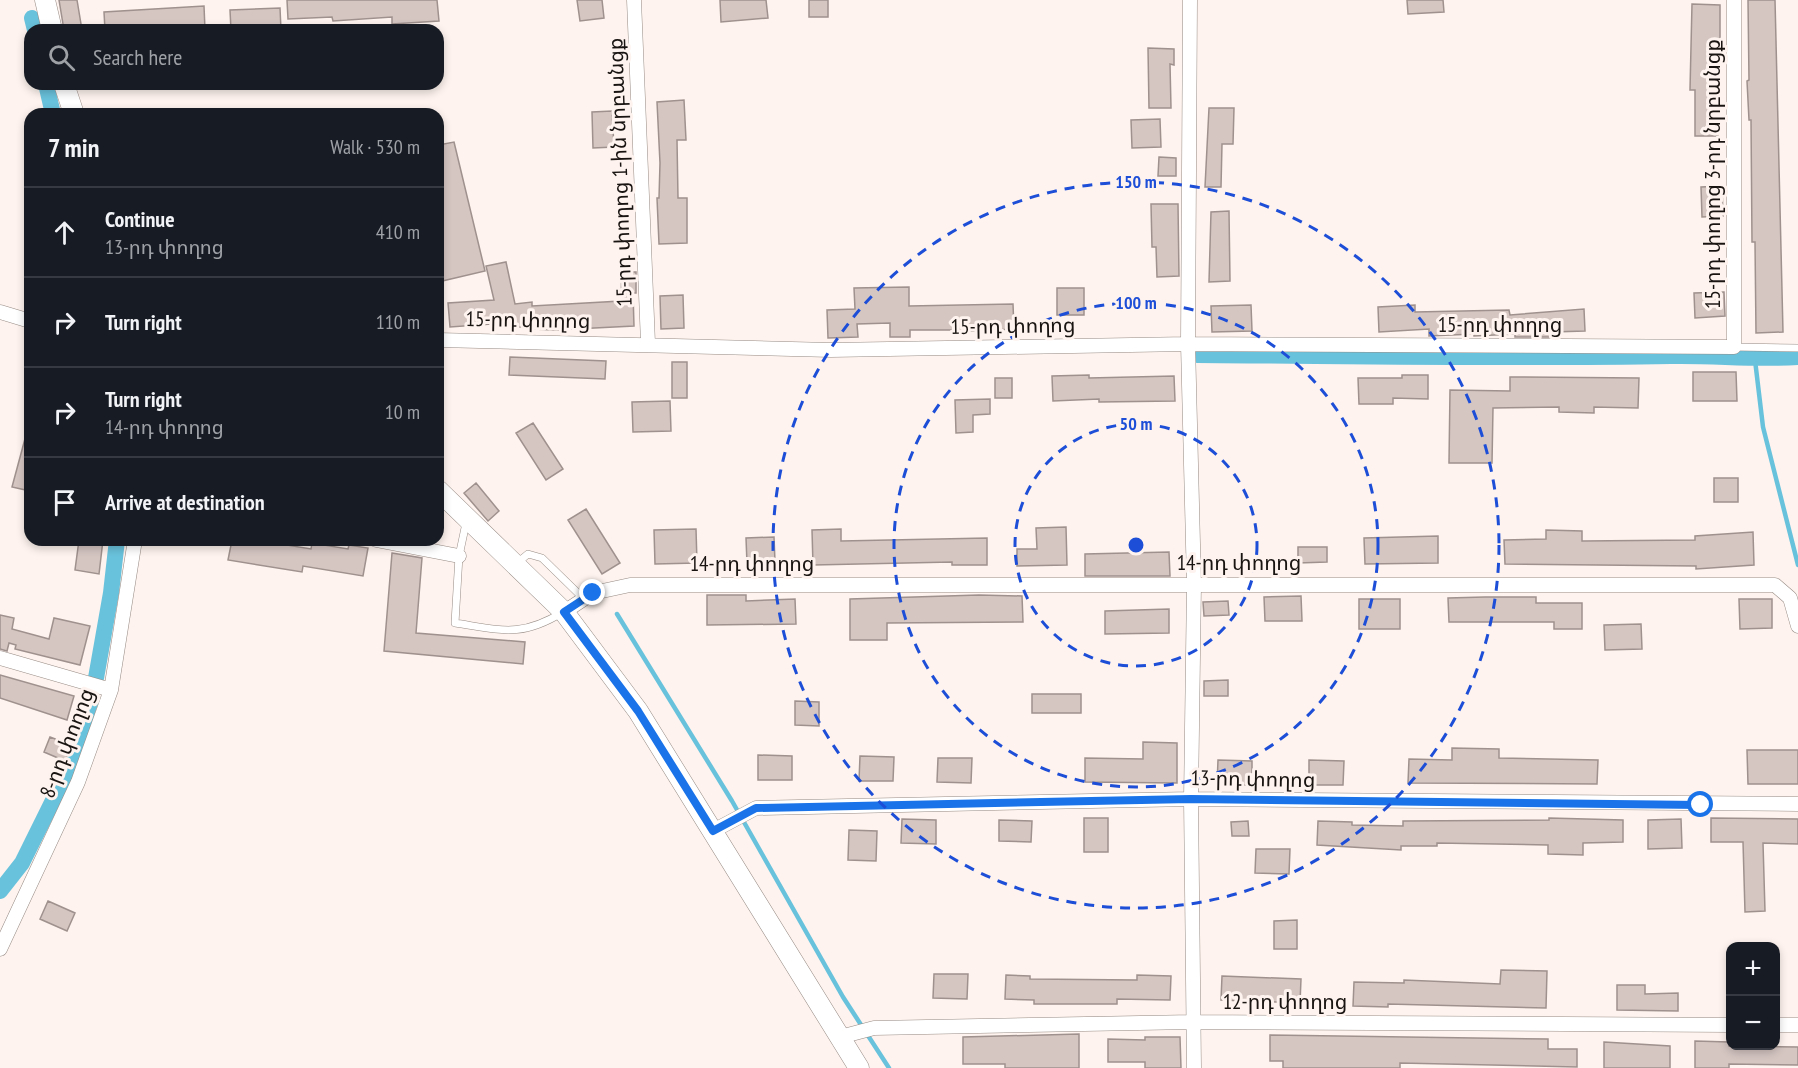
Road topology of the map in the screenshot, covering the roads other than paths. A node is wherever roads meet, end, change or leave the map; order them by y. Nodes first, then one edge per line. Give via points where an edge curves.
1 (45, 0) edge
2 (634, 0) edge
3 (1190, 0) edge
4 (1734, 0) edge
5 (51, 24) edge
6 (66, 90) edge
7 (72, 108) edge
8 (0, 312) edge
9 (24, 319) edge
10 (444, 340) edge
11 (648, 343) junction
12 (1188, 344) junction
13 (1734, 347) junction
14 (1798, 348) edge
15 (444, 495) edge
16 (468, 517) junction
17 (134, 546) edge
18 (407, 546) edge
19 (459, 556) junction
20 (516, 564) junction
21 (1194, 584) junction
22 (584, 599) junction
23 (564, 612) junction
24 (1798, 626) edge
25 (0, 658) edge
26 (111, 690) junction
27 (1191, 799) junction
28 (1798, 804) edge
29 (713, 831) junction
30 (0, 949) edge
31 (1193, 1022) junction
32 (1726, 1025) edge
33 (1780, 1025) edge
34 (1798, 1025) edge
35 (844, 1036) junction
36 (859, 1068) edge
37 (1194, 1068) edge

1 - 5 main road
2 - 11 street, 15-րդ փողոց 1-ին նրբանցք
3 - 12 street
4 - 13 street, 15-րդ փողոց 3-րդ նրբանցք
6 - 7 main road
8 - 9 street
10 - 11 street, 15-րդ փողոց
11 - 12 street, 15-րդ փողոց via 831,350
12 - 13 street, 15-րդ փողոց
12 - 21 street
13 - 14 lane
15 - 16 main road
16 - 19 lane
16 - 20 main road
17 - 26 street, 8-րդ փողոց
18 - 19 street
19 - 23 lane via 455,623 512,632 541,626
20 - 22 lane via 528,555 542,558
20 - 23 main road
21 - 22 street, 14-րդ փողոց via 630,585 593,593
21 - 24 street, 14-րդ փողոց via 1775,585 1790,598
21 - 27 street
22 - 23 street, 14-րդ փողոց
23 - 29 main road via 638,711
25 - 26 street
26 - 30 street, 8-րդ փողոց via 78,782
27 - 28 street, 13-րդ փողոց
27 - 29 street, 13-րդ փողոց via 756,808
27 - 31 street
29 - 35 main road
31 - 32 street, 12-րդ փողոց
31 - 35 street, 12-րդ փողոց via 874,1028
31 - 37 street
33 - 34 street
35 - 36 main road

